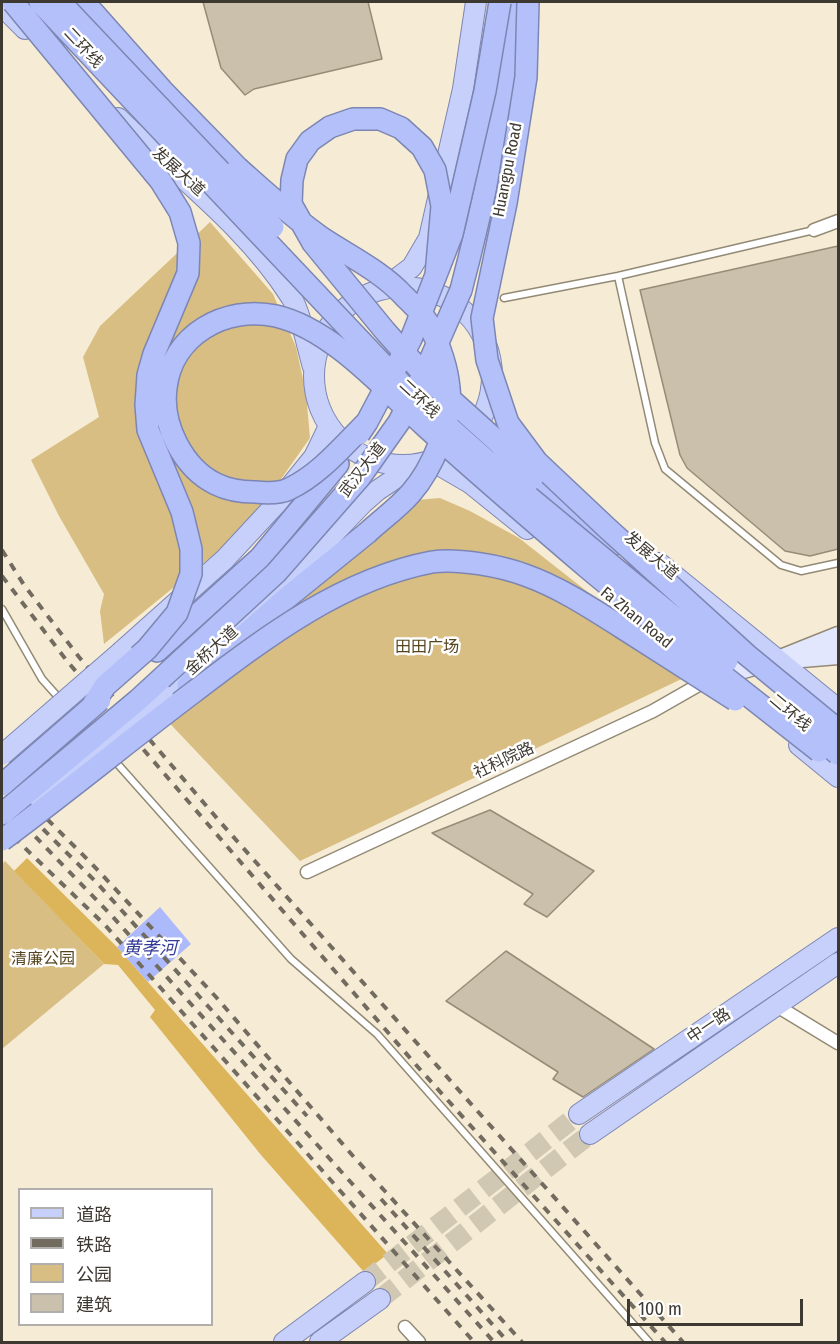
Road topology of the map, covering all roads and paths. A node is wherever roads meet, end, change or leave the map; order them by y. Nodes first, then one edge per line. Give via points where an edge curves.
1 (13, 2) edge
2 (40, 2) edge
3 (60, 2) edge
4 (84, 2) edge
5 (93, 2) edge
6 (477, 2) edge
7 (500, 2) edge
8 (521, 2) edge
9 (528, 2) edge
10 (539, 2) edge
11 (2, 6) edge
12 (838, 221) edge
13 (814, 230) joint
14 (436, 275) junction
15 (618, 276) junction
16 (384, 288) junction
17 (363, 296) junction
18 (504, 298) dead end
19 (483, 338) junction
20 (314, 367) junction
21 (492, 377) junction
22 (367, 422) junction
23 (329, 426) junction
24 (425, 462) junction
25 (532, 479) junction
26 (838, 563) edge
27 (2, 609) edge
28 (838, 636) edge
29 (747, 655) junction
30 (838, 655) edge
31 (778, 660) junction
32 (712, 678) junction
33 (91, 708) junction
34 (838, 709) edge
35 (838, 730) edge
36 (114, 752) junction
37 (829, 753) edge
38 (2, 755) edge
39 (838, 768) edge
40 (838, 777) edge
41 (2, 785) edge
42 (2, 814) edge
43 (2, 832) edge
44 (2, 840) edge
45 (307, 872) dead end
46 (838, 938) edge
47 (838, 963) edge
48 (777, 1006) junction
49 (838, 1043) edge
50 (579, 1114) tunnel mouth
51 (590, 1134) tunnel mouth
52 (365, 1282) tunnel mouth
53 (380, 1299) tunnel mouth
54 (405, 1327) dead end
55 (284, 1342) edge
56 (320, 1342) edge
57 (419, 1342) edge
58 (649, 1342) edge

1 - 33 highway, bridge via 160,180 180,212 189,243 188,273 154,354 146,405 148,430 182,512 191,549 191,574 177,613 147,649 105,686
2 - 37 highway, 二环线, bridge via 407,390
3 - 25 highway, 二环线, bridge via 413,374
4 - 36 highway, bridge via 238,168 278,204 402,294 427,321 450,390 441,439 430,467 411,493
5 - 17 main road
6 - 16 main road via 463,89 429,238 412,267
7 - 14 highway, 武汉大道, bridge via 485,91 452,234
8 - 42 highway, 武汉大道, bridge via 480,215 461,290 399,422 360,477 276,573 138,700
9 - 29 highway, bridge via 526,77 482,318 487,360 496,391 508,423 537,462
10 - 19 main road, Huangpu Road via 483,295
11 - 20 main road, 发展大道 via 217,207 292,298
12 - 13 street
13 - 15 lane
14 - 22 highway, 武汉大道, bridge via 411,339
14 - 25 highway, bridge via 442,206 435,170 422,147 401,128 380,119 353,119 330,127 310,141 297,159 291,204 313,243 429,380 499,443
15 - 18 lane
15 - 26 lane via 655,443 665,469 781,565 801,571
16 - 17 main road
16 - 19 main road via 408,286 432,291 471,318
17 - 20 main road via 339,313 321,338
19 - 21 main road
20 - 23 main road via 316,398
21 - 24 main road via 481,419 468,437 452,451
21 - 31 main road, 发展大道 via 507,410 537,450 569,483
22 - 33 highway, 武汉大道, bridge via 338,464 260,558
22 - 37 highway, bridge via 320,468 287,491 240,492 217,485 186,458 165,411 166,387 172,364 186,342 225,317 276,316 303,327 343,351 593,573
23 - 24 main road via 346,445 367,458 392,465
23 - 38 main road, bridge via 314,457 225,559
24 - 32 main road, Fa Zhan Road via 470,483
24 - 43 main road, 金桥大道, bridge via 363,503 288,581 163,695
25 - 29 highway, 二环线, bridge
27 - 58 lane via 42,679 291,959 377,1034
28 - 31 main road
29 - 35 highway, 二环线, bridge
30 - 31 main road
31 - 32 main road
31 - 34 main road, 发展大道
32 - 40 main road, Fa Zhan Road
32 - 45 street, 社科院路 via 653,711
33 - 41 highway, 武汉大道, bridge
36 - 37 highway, bridge via 284,626 387,573 434,562 479,563 525,575 583,603
36 - 44 highway, bridge
37 - 39 highway
46 - 50 main road, 中一路
47 - 48 main road, 中一路
48 - 49 street
48 - 51 main road, 中一路
52 - 55 main road
53 - 56 main road
54 - 57 street

